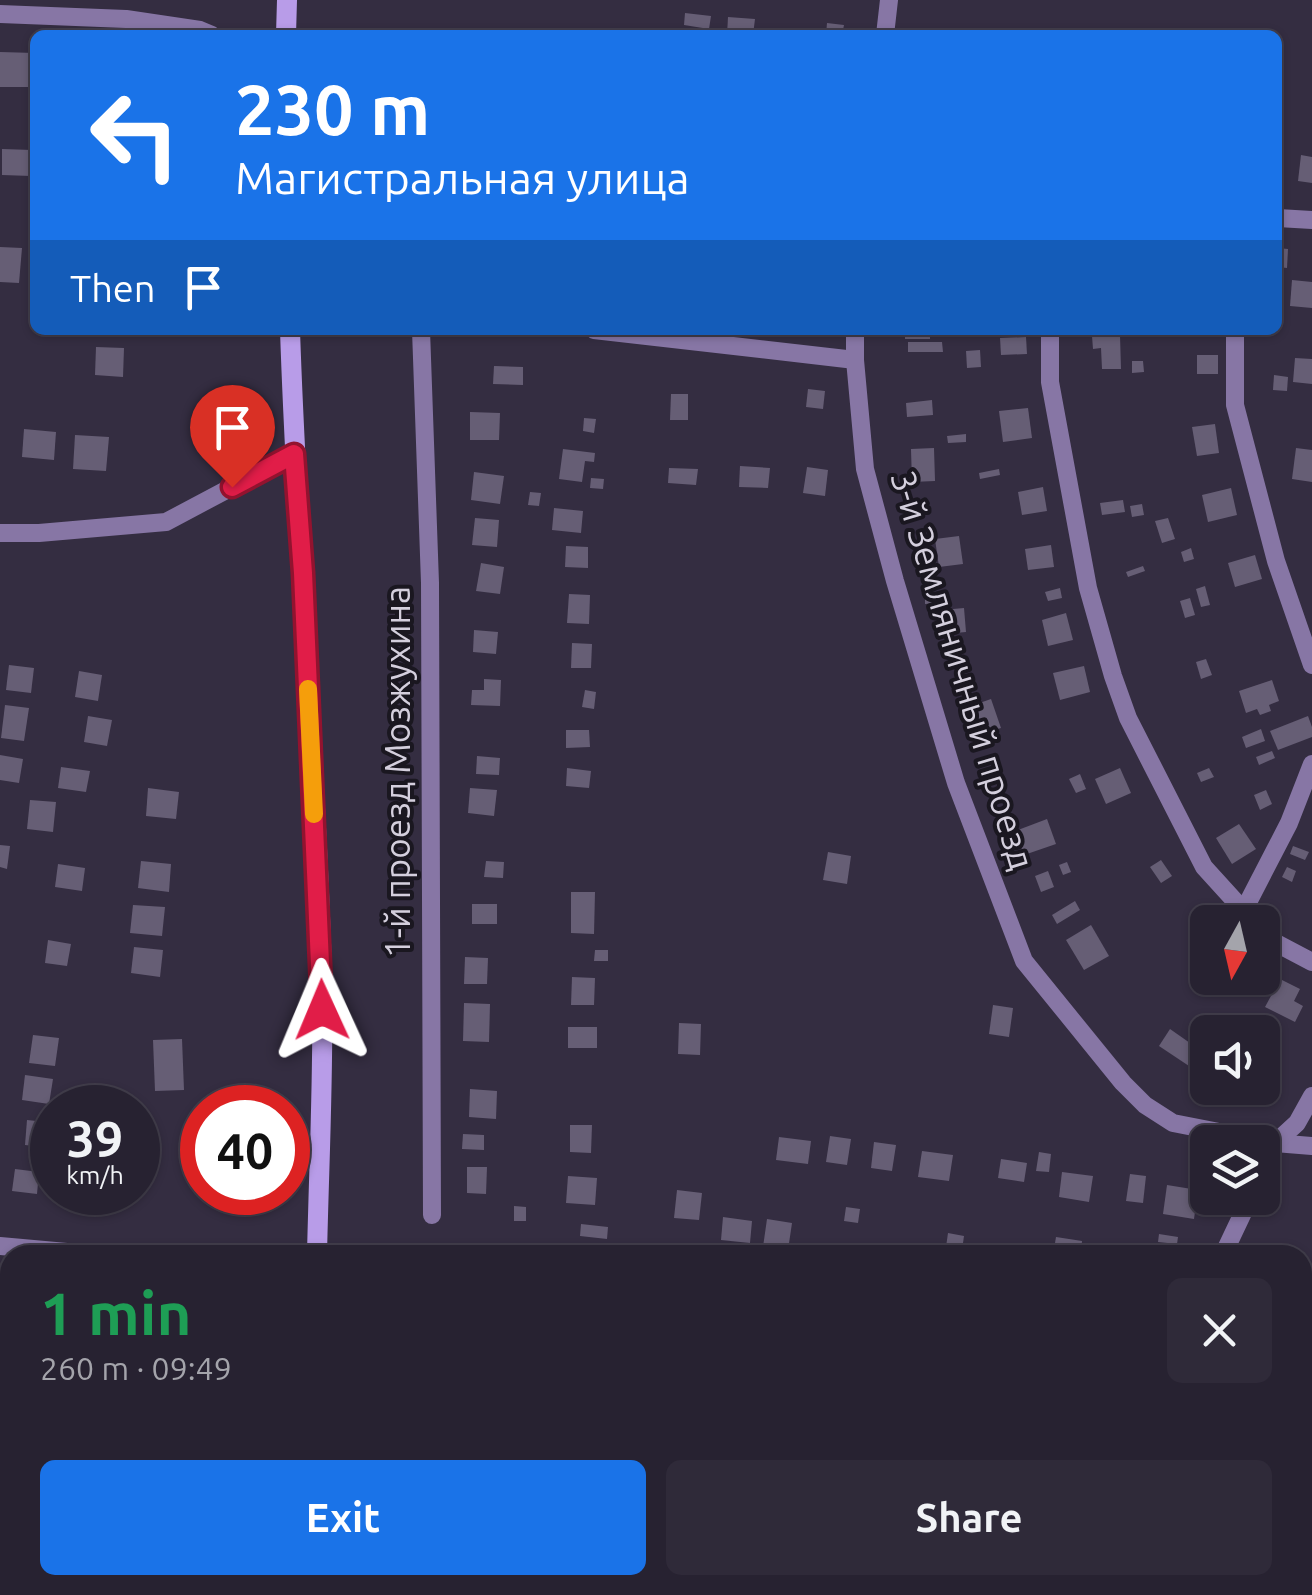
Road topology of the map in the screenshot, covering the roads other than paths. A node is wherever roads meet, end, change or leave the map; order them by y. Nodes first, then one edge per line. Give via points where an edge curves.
1 (287, 0) edge
2 (889, 0) edge
3 (0, 14) edge
4 (200, 30) edge
5 (286, 30) edge
6 (886, 30) edge
7 (1282, 218) edge
8 (1312, 220) edge
9 (290, 335) edge
10 (421, 335) edge
11 (638, 335) edge
12 (855, 335) edge
13 (1050, 335) edge
14 (1235, 335) edge
15 (856, 360) junction
16 (294, 454) junction
17 (0, 533) edge
18 (1312, 664) edge
19 (1312, 764) edge
20 (1237, 905) edge
21 (1253, 905) edge
22 (1280, 945) edge
23 (1312, 962) edge
24 (1312, 1096) edge
25 (1190, 1126) edge
26 (1280, 1138) edge
27 (1280, 1142) edge
28 (1312, 1146) edge
29 (432, 1215) dead end
30 (1242, 1215) edge
31 (316, 1245) edge
32 (1229, 1245) edge

1 - 5 street
2 - 6 street
3 - 4 street via 126,19
7 - 8 street
9 - 16 street
10 - 29 street, 1-й проезд Мозжухина via 430,584
11 - 15 street
12 - 15 street, 3-й Земляничный проезд
13 - 20 street via 1050,382 1088,588 1112,676 1204,867
14 - 18 street via 1235,405 1276,561
15 - 25 street, 3-й Земляничный проезд via 865,469 896,581 956,783 1024,962 1144,1105
16 - 17 street via 166,522
16 - 31 street via 322,974
19 - 21 street
22 - 23 street
24 - 26 street
27 - 28 street, 3-й Земляничный проезд
30 - 32 street

